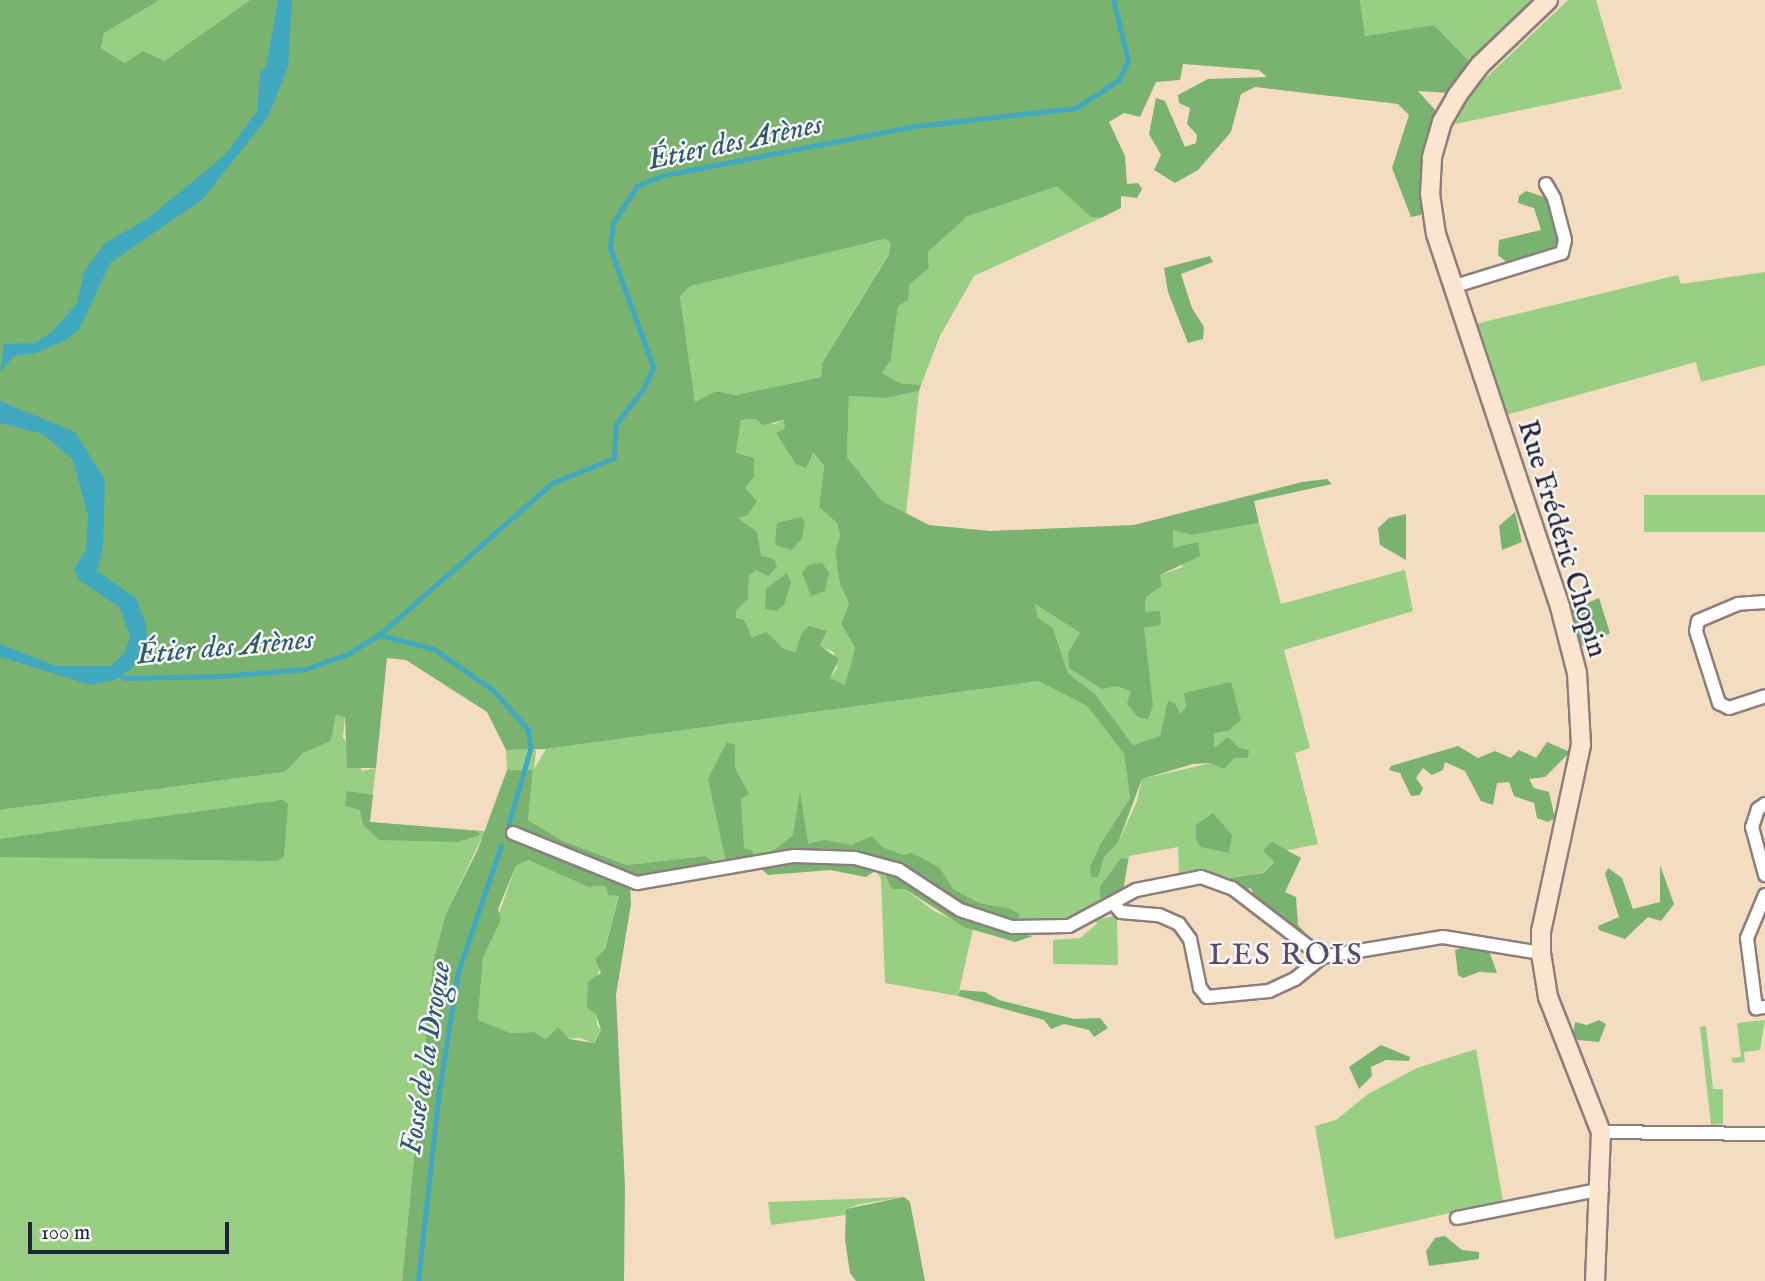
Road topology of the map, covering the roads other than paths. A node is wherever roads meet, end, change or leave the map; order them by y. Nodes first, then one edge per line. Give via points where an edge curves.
1 (1548, 0) edge
2 (1546, 184) dead end
3 (1452, 287) junction
4 (1765, 602) edge
5 (1765, 696) edge
6 (1765, 804) edge
7 (513, 833) dead end
8 (1765, 875) edge
9 (1765, 895) edge
10 (1113, 903) junction
11 (1541, 953) junction
12 (1322, 957) junction
13 (1765, 1007) edge
14 (1601, 1132) junction
15 (1765, 1134) edge
16 (1602, 1189) junction
17 (1457, 1218) dead end
18 (1595, 1281) edge

1 - 3 street, Rue Frédéric Chopin via 1480,65 1442,122 1432,158 1430,194
2 - 3 street via 1565,240 1562,253
3 - 11 street, Rue Frédéric Chopin via 1560,607 1577,673 1581,745 1541,930
4 - 5 street via 1738,604 1698,621 1696,631 1719,703 1728,708
6 - 8 street via 1758,809 1752,827
7 - 10 street via 637,883 794,856 881,863 917,880 960,911 1012,927 1069,926
9 - 13 street via 1747,938 1756,1008
10 - 12 street via 1158,883 1201,877 1216,880
10 - 12 street via 1121,912 1159,915 1179,924 1190,939 1200,988 1207,997 1269,990 1295,979
11 - 12 street via 1443,937
11 - 14 street, Rue Frédéric Chopin via 1548,997
14 - 15 street
14 - 16 street
16 - 17 street
16 - 18 street

